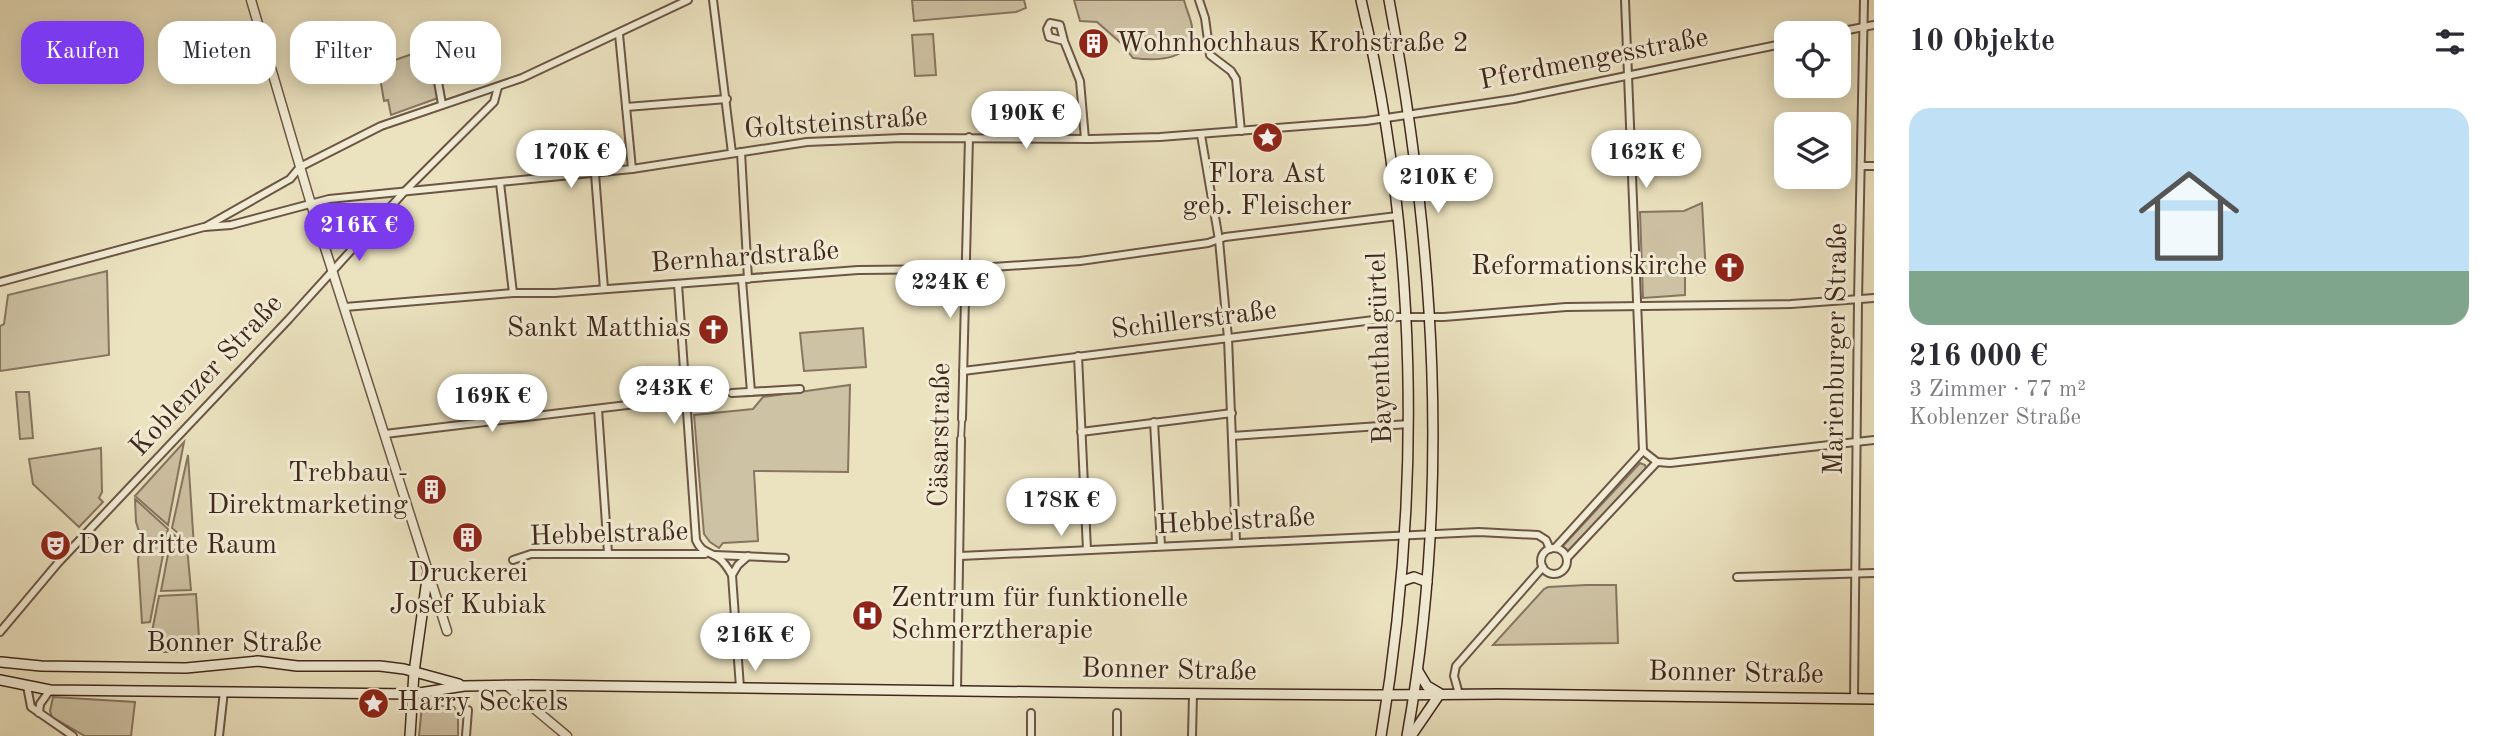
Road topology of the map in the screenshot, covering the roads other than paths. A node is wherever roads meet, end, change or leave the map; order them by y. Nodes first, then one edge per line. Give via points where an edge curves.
1 (251, 0) edge
2 (688, 0) edge
3 (713, 0) edge
4 (1199, 0) edge
5 (1361, 0) edge
6 (1389, 0) edge
7 (1625, 0) edge
8 (1864, 0) edge
9 (1874, 25) edge
10 (1864, 27) junction
11 (1851, 30) edge
12 (619, 34) junction
13 (1064, 41) dead end
14 (1774, 46) edge
15 (1628, 76) junction
16 (438, 84) edge
17 (498, 87) junction
18 (726, 99) junction
19 (442, 104) junction
20 (626, 107) junction
21 (1410, 116) junction
22 (1386, 119) junction
23 (1241, 131) junction
24 (1201, 135) junction
25 (969, 137) junction
26 (1084, 139) junction
27 (741, 152) junction
28 (732, 153) junction
29 (1861, 166) junction
30 (1874, 166) edge
31 (300, 167) junction
32 (632, 169) junction
33 (595, 174) junction
34 (500, 183) junction
35 (404, 192) junction
36 (311, 204) junction
37 (1397, 216) junction
38 (204, 228) junction
39 (1219, 240) junction
40 (964, 269) junction
41 (333, 272) junction
42 (745, 279) junction
43 (0, 282) edge
44 (678, 284) junction
45 (604, 289) junction
46 (513, 293) junction
47 (1874, 298) edge
48 (1858, 300) junction
49 (1637, 306) junction
50 (345, 307) junction
51 (1405, 317) junction
52 (1430, 317) junction
53 (1228, 338) junction
54 (1078, 356) junction
55 (963, 371) junction
56 (800, 389) dead end
57 (751, 392) junction
58 (732, 393) dead end
59 (686, 398) junction
60 (598, 409) junction
61 (1231, 413) junction
62 (962, 419) joint
63 (1154, 422) junction
64 (1409, 424) junction
65 (1081, 432) junction
66 (385, 434) junction
67 (1232, 436) junction
68 (961, 439) joint
69 (1874, 440) edge
70 (1857, 442) junction
71 (1643, 452) junction
72 (1657, 462) junction
73 (1430, 533) junction
74 (1405, 536) junction
75 (1236, 542) junction
76 (1161, 546) junction
77 (1552, 548) junction
78 (1087, 550) junction
79 (608, 553) junction
80 (708, 554) junction
81 (748, 556) junction
82 (960, 556) junction
83 (785, 558) dead end
84 (1567, 558) junction
85 (513, 560) dead end
86 (1543, 568) junction
87 (428, 572) junction
88 (1874, 573) edge
89 (1855, 574) junction
90 (732, 575) junction
91 (1737, 578) dead end
92 (1402, 580) junction
93 (1427, 582) junction
94 (447, 631) dead end
95 (0, 632) edge
96 (1, 661) edge
97 (1418, 671) junction
98 (413, 677) junction
99 (0, 679) edge
100 (27, 685) junction
101 (506, 685) junction
102 (464, 686) junction
103 (740, 688) junction
104 (50, 690) junction
105 (224, 691) junction
106 (957, 691) junction
107 (413, 694) junction
108 (1192, 694) junction
109 (1441, 694) junction
110 (1459, 694) junction
111 (1388, 695) junction
112 (1413, 695) junction
113 (1854, 699) junction
114 (1874, 699) edge
115 (468, 710) dead end
116 (39, 713) junction
117 (1031, 713) dead end
118 (1117, 713) dead end
119 (73, 736) edge
120 (219, 736) edge
121 (410, 736) edge
122 (466, 736) edge
123 (567, 736) edge
124 (1031, 736) edge
125 (1117, 736) edge
126 (1192, 736) edge
127 (1381, 736) edge
128 (1409, 736) edge

1 - 31 street
2 - 12 street
3 - 18 street
4 - 23 street via 1210,55 1236,79
5 - 22 main road, Bayenthalgürtel
6 - 21 main road, Bayenthalgürtel
7 - 15 street
8 - 10 street, Marienburger Straße
9 - 10 street
10 - 11 street
10 - 29 street, Marienburger Straße
12 - 17 street
12 - 20 street
13 - 26 street via 1080,81
14 - 15 street, Pferdmengesstraße
15 - 21 street, Pferdmengesstraße
15 - 49 street
16 - 19 street
17 - 19 street
17 - 35 street, Koblenzer Straße via 494,102
18 - 20 street
18 - 28 street
19 - 31 street via 381,126
20 - 32 street
21 - 22 street, Goltsteinstraße
21 - 52 main road, Bayenthalgürtel
22 - 23 street, Goltsteinstraße
22 - 37 main road, Bayenthalgürtel
23 - 24 street, Goltsteinstraße
24 - 26 street, Goltsteinstraße
24 - 39 street
25 - 26 street, Goltsteinstraße
25 - 27 street, Goltsteinstraße via 836,140
25 - 40 street, Cäsarstraße
27 - 28 street, Goltsteinstraße
27 - 42 street
28 - 32 street, Goltsteinstraße
29 - 30 street
29 - 48 street, Marienburger Straße
31 - 36 street
31 - 38 street via 290,179
32 - 33 street, Goltsteinstraße
33 - 34 street, Goltsteinstraße
33 - 45 street
34 - 35 street, Goltsteinstraße
34 - 46 street
35 - 36 street, Goltsteinstraße
35 - 41 street, Koblenzer Straße
36 - 38 street, Goltsteinstraße
36 - 41 street
37 - 39 street, Bernhardstraße
37 - 51 main road, Bayenthalgürtel
38 - 43 street
39 - 40 street, Bernhardstraße via 1080,261
39 - 53 street
40 - 42 street, Bernhardstraße via 858,270
40 - 55 street, Cäsarstraße
41 - 50 street
41 - 95 street, Koblenzer Straße via 58,563
42 - 44 street, Bernhardstraße
42 - 57 street
44 - 45 street, Bernhardstraße
44 - 59 street
45 - 46 street, Bernhardstraße
46 - 50 street, Bernhardstraße
47 - 48 street, Schillerstraße
48 - 49 street, Schillerstraße
48 - 70 street, Marienburger Straße
49 - 52 street, Schillerstraße
49 - 71 street
50 - 66 street
51 - 52 street, Schillerstraße
51 - 53 street, Schillerstraße
51 - 64 main road, Bayenthalgürtel
52 - 73 main road, Bayenthalgürtel
53 - 54 street, Schillerstraße
53 - 61 street
54 - 55 street, Schillerstraße
54 - 65 street
55 - 62 street, Cäsarstraße
56 - 57 street
57 - 58 street
59 - 60 street
59 - 80 street via 696,540
60 - 66 street
60 - 79 street
61 - 63 street
61 - 67 street
62 - 68 street, Cäsarstraße
63 - 65 street
63 - 76 street
64 - 67 street
64 - 74 main road, Bayenthalgürtel
65 - 78 street
66 - 87 street
67 - 75 street
68 - 82 street, Cäsarstraße
69 - 70 street
70 - 72 street
70 - 89 street, Marienburger Straße
71 - 72 street
71 - 77 street
72 - 84 street
73 - 74 street, Hebbelstraße
73 - 77 street, Hebbelstraße via 1538,536
73 - 93 main road, Bayenthalgürtel
74 - 75 street, Hebbelstraße
74 - 92 main road, Bayenthalgürtel
75 - 76 street, Hebbelstraße
76 - 78 street, Hebbelstraße
77 - 84 street
77 - 86 street via 1542,556
78 - 82 street, Hebbelstraße
79 - 80 street, Hebbelstraße
79 - 85 street, Hebbelstraße via 531,554
80 - 81 street, Hebbelstraße
80 - 90 street via 722,561
81 - 83 street, Hebbelstraße
81 - 90 street
82 - 106 street, Cäsarstraße
84 - 86 street via 1561,572
86 - 110 street via 1461,660 1454,672
87 - 94 street
87 - 98 main road
88 - 89 street
89 - 91 street
89 - 113 street, Marienburger Straße
90 - 103 street
92 - 93 main road
92 - 111 main road, Bayenthalgürtel
93 - 97 main road, Bayenthalgürtel
96 - 98 main road, Bonner Straße via 41,666 193,668 258,661 380,666
96 - 99 main road
97 - 109 main road via 1432,691
97 - 112 main road, Bayenthalgürtel
98 - 102 main road, Bonner Straße
98 - 107 main road
99 - 100 main road, Bonner Straße
100 - 104 main road, Bonner Straße
100 - 116 street via 31,707
101 - 102 main road, Bonner Straße
101 - 103 main road, Bonner Straße
101 - 123 street
102 - 107 main road, Bonner Straße
103 - 106 main road, Bonner Straße
104 - 105 main road, Bonner Straße
104 - 116 street
105 - 107 main road, Bonner Straße
105 - 120 street
106 - 108 main road, Bonner Straße
107 - 121 main road
108 - 111 main road, Bonner Straße
108 - 126 street
109 - 110 main road, Bonner Straße
109 - 112 main road, Bonner Straße
109 - 128 main road
110 - 113 main road, Bonner Straße
111 - 112 main road, Bonner Straße
111 - 127 main road, Bayenthalgürtel
112 - 128 main road, Bayenthalgürtel
113 - 114 main road, Bonner Straße
115 - 122 street
116 - 119 street
117 - 124 street
118 - 125 street, Bonner Straße

